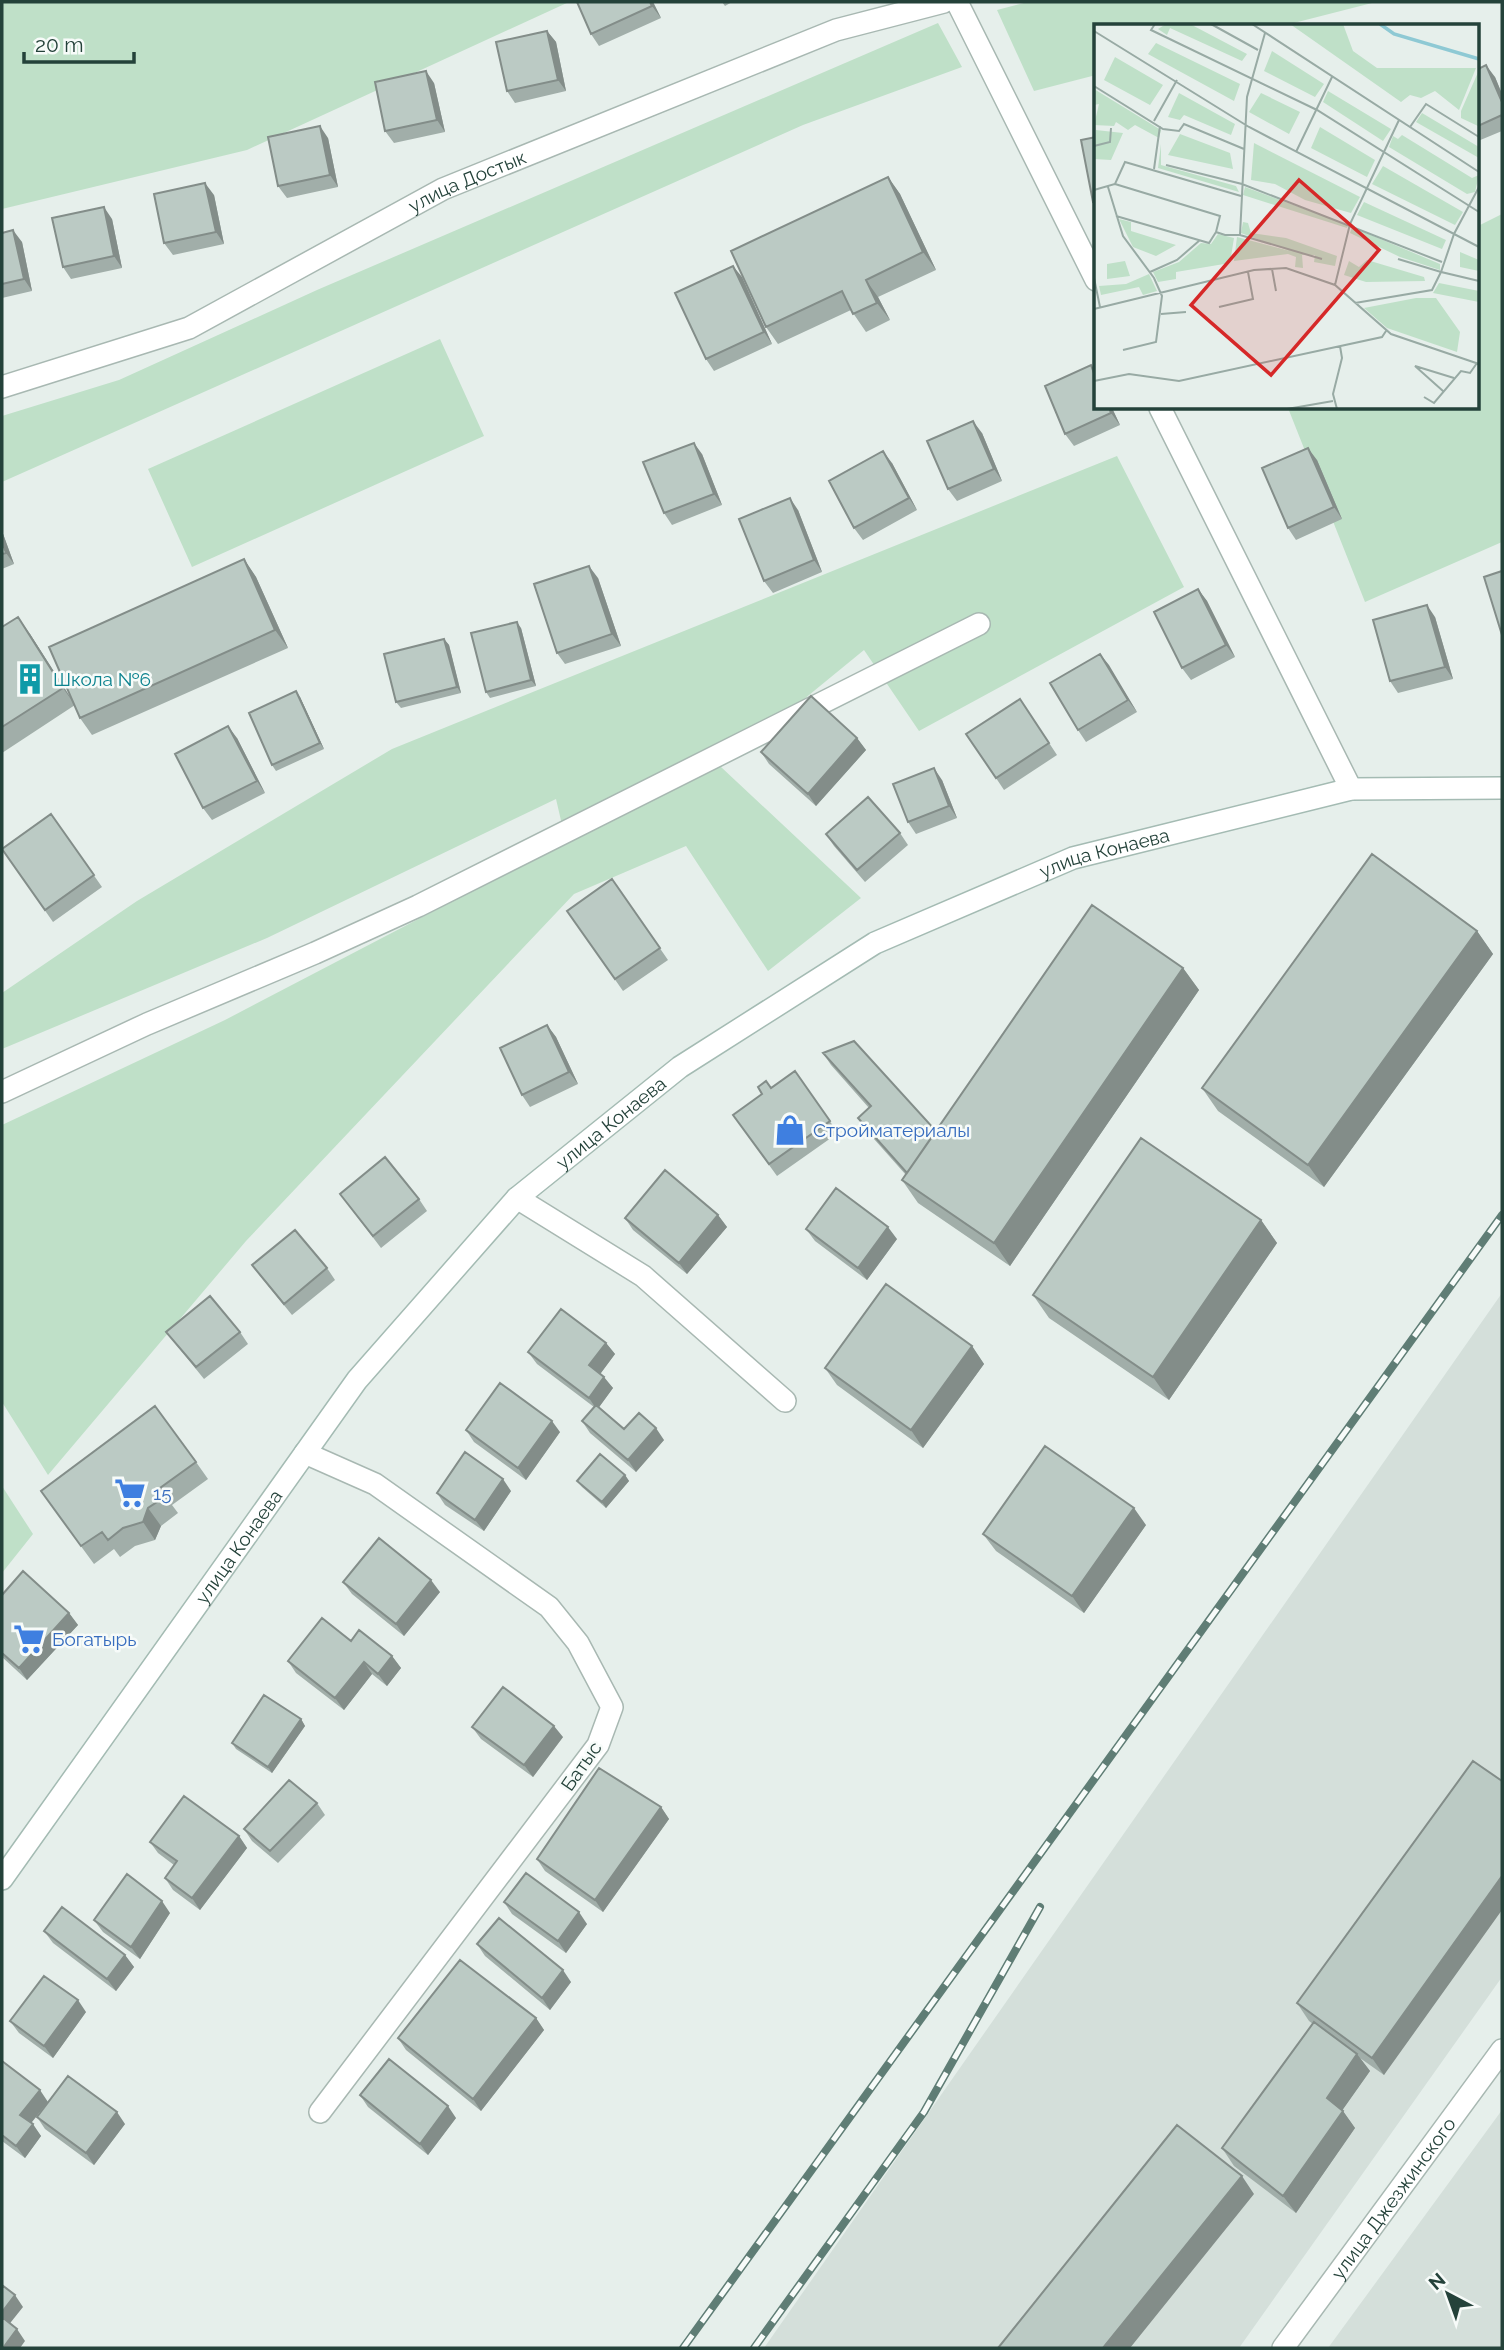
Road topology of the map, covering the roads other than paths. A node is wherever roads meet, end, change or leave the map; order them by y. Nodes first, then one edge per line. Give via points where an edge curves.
1 (944, 2) edge
2 (957, 2) edge
3 (1094, 276) edge
4 (2, 387) edge
5 (1161, 410) edge
6 (979, 624) dead end
7 (1502, 788) edge
8 (1351, 789) junction
9 (2, 1092) edge
10 (517, 1198) junction
11 (785, 1401) dead end
12 (305, 1453) junction
13 (2, 1879) edge
14 (1502, 2050) edge
15 (320, 2112) dead end
16 (1283, 2348) edge

1 - 4 street, улица Достык via 836,30 443,189 189,327
2 - 3 street
5 - 8 street
6 - 9 street via 418,906
7 - 8 street, улица Конаева
8 - 10 street, улица Конаева via 1073,858 875,943 680,1066
10 - 11 street via 643,1276
10 - 12 street, улица Конаева via 357,1380
12 - 13 street, улица Конаева
12 - 15 street, Батыс via 375,1484 549,1607 578,1643 612,1707 598,1745
14 - 16 street, улица Джезжинского

